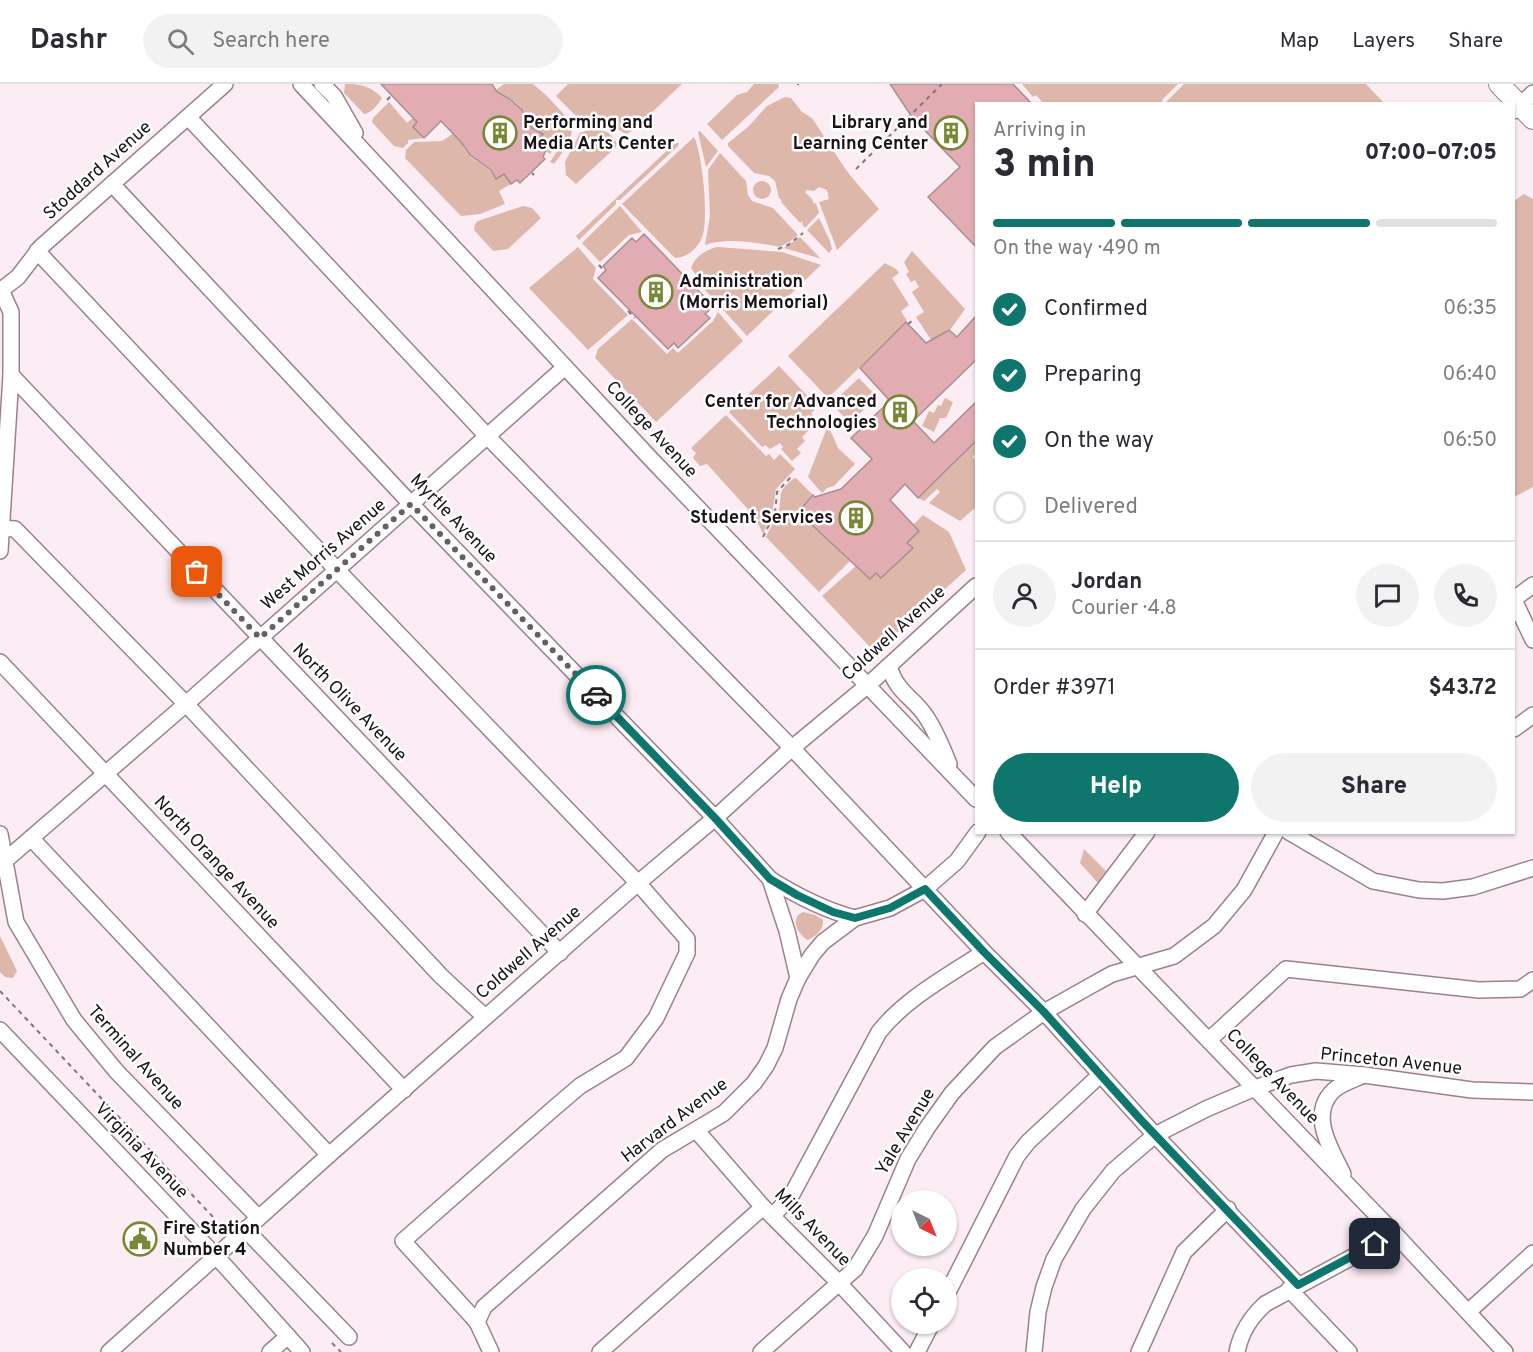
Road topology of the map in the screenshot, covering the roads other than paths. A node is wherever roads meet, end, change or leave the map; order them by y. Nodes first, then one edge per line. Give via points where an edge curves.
1 (225, 84) edge
2 (301, 84) edge
3 (322, 84) edge
4 (1499, 84) edge
5 (1525, 107) edge
6 (188, 117) junction
7 (364, 151) junction
8 (112, 184) junction
9 (37, 251) junction
10 (1, 291) edge
11 (565, 367) junction
12 (11, 375) junction
13 (488, 437) junction
14 (411, 504) junction
15 (1, 528) edge
16 (0, 551) edge
17 (336, 569) junction
18 (1533, 585) edge
19 (975, 587) edge
20 (1515, 598) edge
21 (1515, 601) edge
22 (260, 638) junction
23 (1533, 640) edge
24 (0, 662) edge
25 (889, 666) junction
26 (868, 684) junction
27 (186, 704) junction
28 (1533, 715) edge
29 (1515, 728) edge
30 (792, 748) junction
31 (953, 773) junction
32 (105, 774) junction
33 (975, 798) edge
34 (715, 818) junction
35 (0, 834) edge
36 (977, 834) edge
37 (1010, 834) edge
38 (1145, 834) edge
39 (1274, 834) edge
40 (1291, 834) edge
41 (32, 838) junction
42 (2, 863) edge
43 (1533, 868) edge
44 (770, 879) junction
45 (638, 883) junction
46 (925, 889) junction
47 (1085, 914) junction
48 (855, 918) junction
49 (984, 952) junction
50 (560, 953) junction
51 (1139, 966) junction
52 (798, 978) junction
53 (1533, 980) edge
54 (1044, 1012) junction
55 (485, 1017) junction
56 (0, 1030) edge
57 (1209, 1040) junction
58 (1100, 1075) junction
59 (1364, 1075) junction
60 (1254, 1088) junction
61 (404, 1090) junction
62 (1533, 1092) edge
63 (696, 1130) junction
64 (1155, 1135) junction
65 (329, 1155) junction
66 (1348, 1185) junction
67 (1228, 1209) junction
68 (768, 1211) junction
69 (258, 1218) junction
70 (245, 1229) junction
71 (1395, 1234) junction
72 (1533, 1253) edge
73 (215, 1256) junction
74 (957, 1274) edge
75 (839, 1283) junction
76 (1294, 1287) junction
77 (1467, 1312) junction
78 (480, 1328) junction
79 (926, 1334) edge
80 (288, 1336) junction
81 (349, 1337) dead end
82 (109, 1352) edge
83 (270, 1352) edge
84 (302, 1352) edge
85 (491, 1352) edge
86 (600, 1352) edge
87 (762, 1352) edge
88 (903, 1352) edge
89 (917, 1352) edge
90 (1034, 1352) edge
91 (1140, 1352) edge
92 (1237, 1352) edge
93 (1349, 1352) edge
94 (1505, 1352) edge

1 - 6 street, Stoddard Avenue
2 - 7 street, College Avenue
3 - 7 street via 334,96
4 - 5 main road
6 - 8 street, Stoddard Avenue
6 - 13 street
7 - 11 street, College Avenue
8 - 9 street, Stoddard Avenue
8 - 14 street, Myrtle Avenue
9 - 10 street, Stoddard Avenue via 18,277
9 - 17 street
10 - 12 street via 11,309
11 - 13 street, West Morris Avenue
11 - 26 street, College Avenue
12 - 15 street
12 - 22 street, North Olive Avenue
13 - 14 street, West Morris Avenue
13 - 30 street
14 - 17 street, West Morris Avenue
14 - 34 street, Myrtle Avenue
15 - 16 street
15 - 27 street via 15,529
17 - 22 street, West Morris Avenue
17 - 45 street
18 - 20 street
19 - 25 street, Coldwell Avenue
21 - 23 street
22 - 27 street, West Morris Avenue
22 - 50 street, North Olive Avenue
24 - 32 street, North Orange Avenue
25 - 26 street, Coldwell Avenue
25 - 31 street via 892,678 926,716
26 - 30 street, Coldwell Avenue
26 - 31 street, College Avenue
27 - 32 street, West Morris Avenue
27 - 55 street via 441,976
28 - 29 street
30 - 34 street, Coldwell Avenue
30 - 46 street
31 - 33 street, College Avenue
32 - 41 street, West Morris Avenue
32 - 61 street, North Orange Avenue
34 - 44 street, Myrtle Avenue
34 - 45 street, Coldwell Avenue
35 - 42 street, Terminal Avenue
36 - 46 street, Harvard Avenue via 957,861
37 - 47 street, College Avenue
38 - 47 street
39 - 51 street, Yale Avenue via 1244,890 1214,926 1174,956
40 - 43 street via 1373,881 1419,890 1473,887
41 - 42 street, West Morris Avenue
41 - 65 street
42 - 69 street, Terminal Avenue via 16,922 74,1020 117,1072
44 - 48 street, Myrtle Avenue via 815,904
44 - 52 street, Myrtle Avenue
45 - 50 street, Coldwell Avenue
45 - 78 street via 687,939 687,953 656,1018 626,1058 553,1108 403,1241
46 - 48 street, Harvard Avenue via 890,908
46 - 49 street
47 - 51 street, College Avenue
48 - 52 street, Harvard Avenue via 823,942
49 - 54 street
49 - 68 street via 891,1017 879,1032 790,1198
50 - 55 street, Coldwell Avenue
51 - 54 street, Yale Avenue via 1112,974
51 - 57 street, College Avenue
52 - 63 street, Harvard Avenue via 766,1066 724,1113
53 - 57 street via 1520,989 1479,990 1286,969
54 - 58 street
54 - 75 street, Yale Avenue via 995,1047 952,1093 908,1159 875,1236 855,1269
55 - 61 street, Coldwell Avenue
56 - 73 street, Virginia Avenue
57 - 60 street, College Avenue
58 - 64 street
58 - 74 street via 1017,1156
59 - 60 street, Princeton Avenue via 1316,1071
59 - 62 street, Princeton Avenue via 1472,1090
59 - 66 street via 1335,1090 1322,1112 1323,1132
60 - 64 street, Princeton Avenue
60 - 66 street, College Avenue
61 - 65 street, Coldwell Avenue
63 - 68 street, Mills Avenue
63 - 78 street, Harvard Avenue via 662,1150 484,1307
64 - 67 street
64 - 90 street, Princeton Avenue via 1113,1171 1083,1209 1054,1259 1038,1312
65 - 69 street, Coldwell Avenue
66 - 71 street, College Avenue
67 - 76 street
67 - 91 street via 1184,1252
68 - 75 street, Mills Avenue
68 - 86 street
69 - 70 street, Coldwell Avenue
70 - 73 street, Coldwell Avenue
70 - 81 street
71 - 76 street
71 - 77 street, College Avenue
72 - 77 street
73 - 80 street, Virginia Avenue
73 - 82 street, Coldwell Avenue
75 - 87 street, Yale Avenue
75 - 88 street, Mills Avenue
76 - 92 street via 1255,1313
76 - 93 street
77 - 94 street, College Avenue
78 - 85 street
79 - 89 street
80 - 83 street
80 - 84 street, Virginia Avenue

